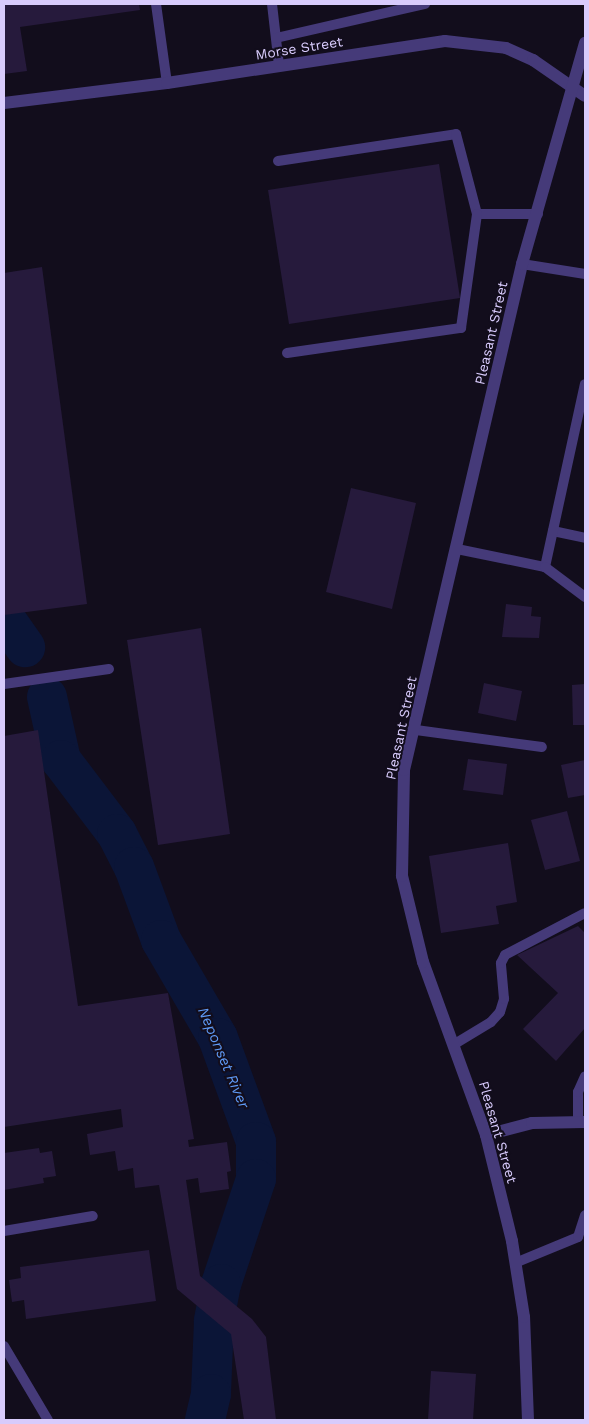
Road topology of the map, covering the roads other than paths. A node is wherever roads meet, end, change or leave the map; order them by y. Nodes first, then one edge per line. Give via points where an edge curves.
1 (156, 4) edge
2 (272, 4) edge
3 (425, 4) edge
4 (276, 38) junction
5 (585, 42) edge
6 (279, 65) junction
7 (167, 83) junction
8 (572, 84) junction
9 (585, 96) edge
10 (4, 102) edge
11 (278, 161) dead end
12 (477, 214) junction
13 (538, 214) junction
14 (522, 264) junction
15 (585, 274) edge
16 (287, 353) dead end
17 (585, 384) edge
18 (553, 530) junction
19 (585, 538) edge
20 (457, 549) junction
21 (545, 567) junction
22 (585, 597) edge
23 (109, 669) dead end
24 (4, 684) edge
25 (416, 730) junction
26 (542, 747) dead end
27 (585, 913) edge
28 (453, 1045) junction
29 (585, 1076) edge
30 (582, 1122) edge
31 (486, 1135) junction
32 (585, 1215) edge
33 (93, 1216) dead end
34 (4, 1231) edge
35 (515, 1263) junction
36 (4, 1346) edge
37 (48, 1420) edge
38 (528, 1420) edge

1 - 7 lane
2 - 4 lane
3 - 4 lane
4 - 6 lane
5 - 8 street, Pleasant Street
6 - 7 street, Morse Street
6 - 8 street, Morse Street via 445,41 483,43 533,60
7 - 10 street, Morse Street
8 - 9 street, Morse Street
8 - 13 street, Pleasant Street
11 - 12 lane via 456,134
12 - 13 lane
12 - 16 lane via 461,328
13 - 14 street, Pleasant Street
14 - 15 lane
14 - 20 street, Pleasant Street
17 - 18 lane
18 - 19 lane
18 - 21 lane
20 - 21 lane
20 - 25 street, Pleasant Street
21 - 22 lane
23 - 24 lane
25 - 26 lane
25 - 28 street, Pleasant Street via 404,770 402,876 422,962
27 - 28 lane via 505,955 502,963 504,998 500,1012 491,1022
28 - 31 street, Pleasant Street
29 - 30 lane via 578,1092
30 - 31 street via 532,1124
31 - 35 street, Pleasant Street
32 - 35 lane via 578,1237
33 - 34 lane
35 - 38 street, Pleasant Street via 524,1317
36 - 37 lane

